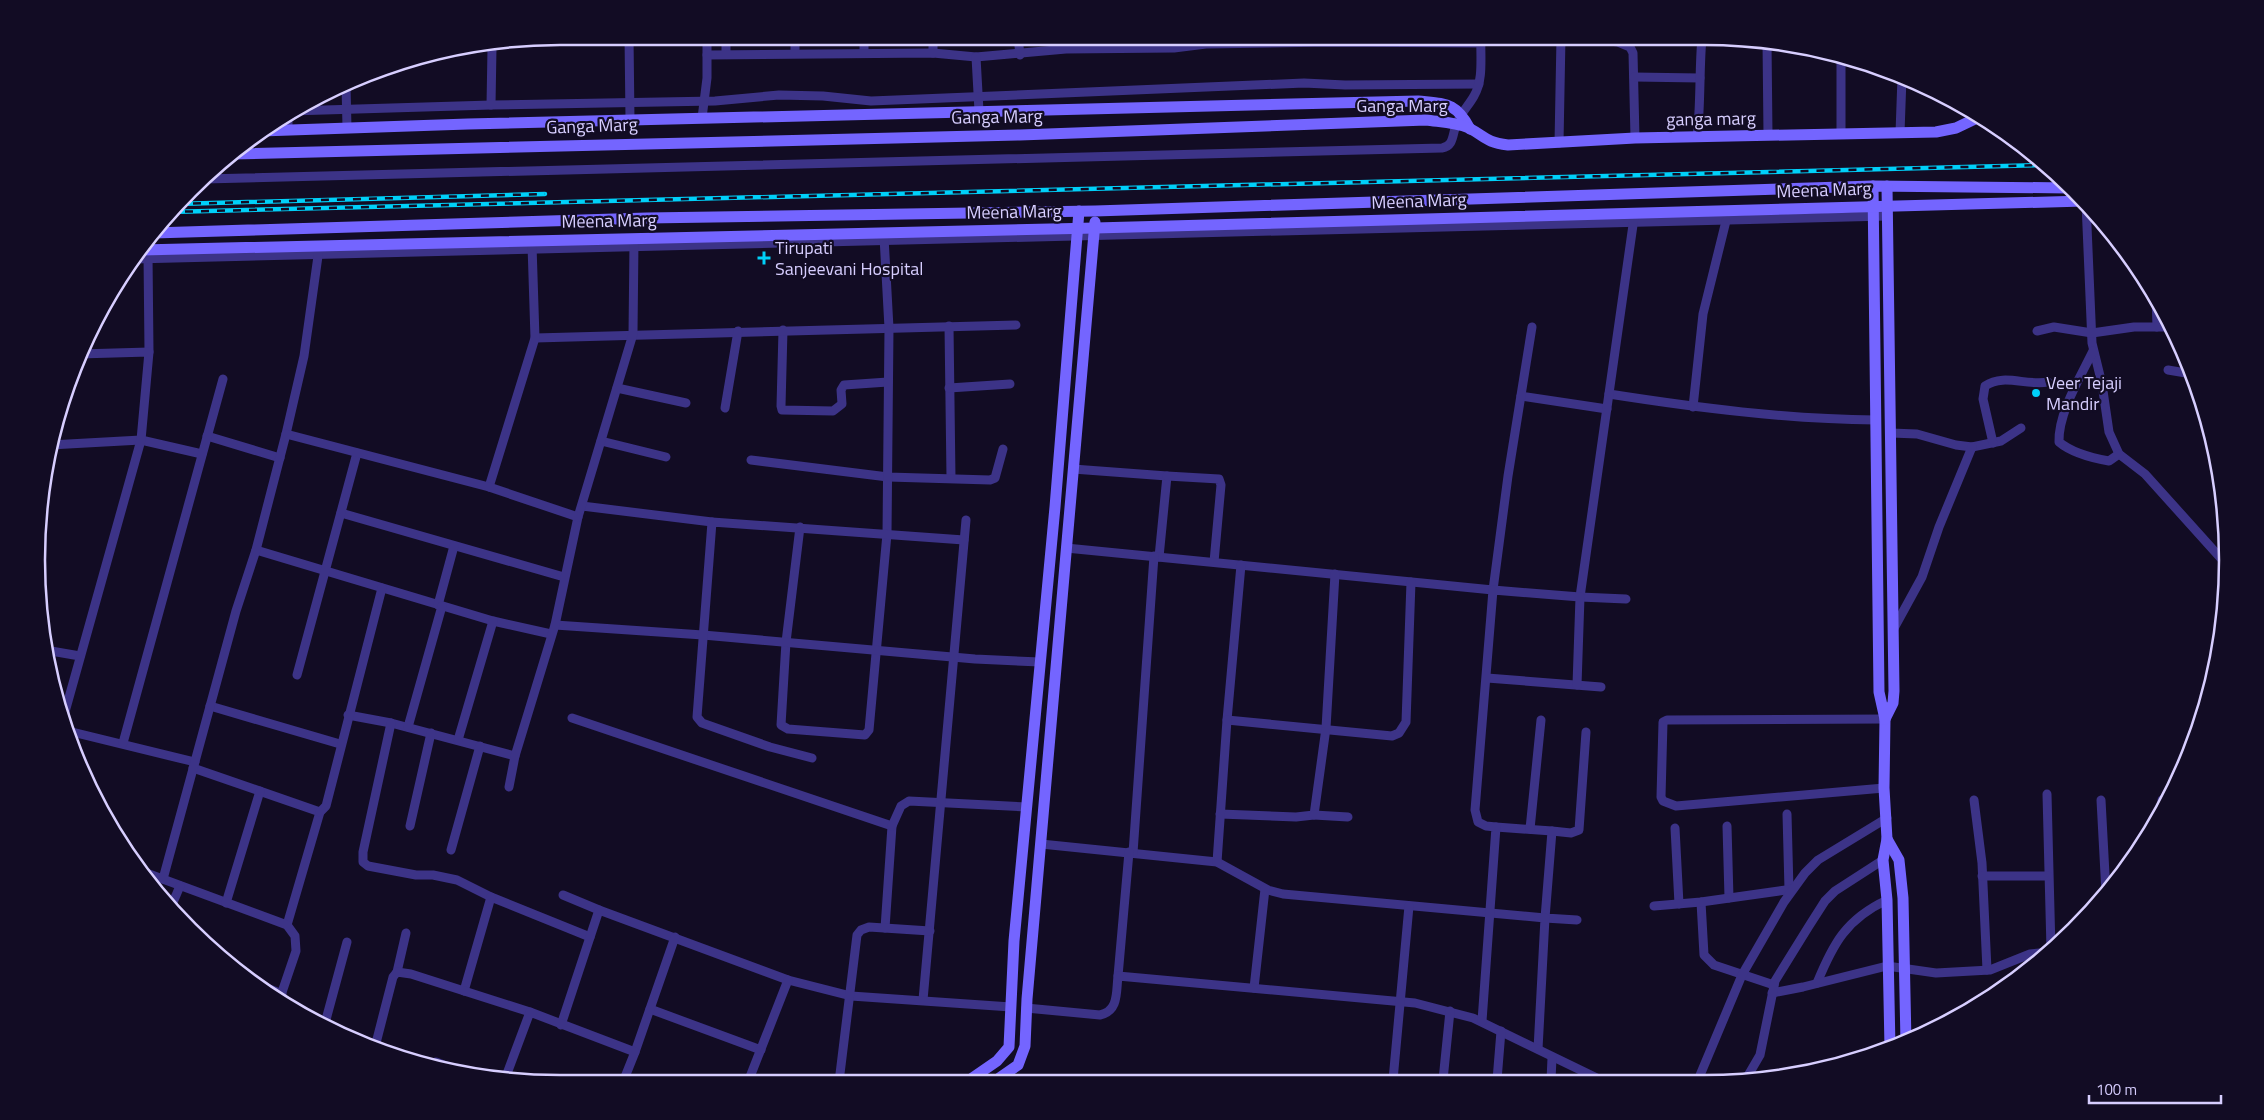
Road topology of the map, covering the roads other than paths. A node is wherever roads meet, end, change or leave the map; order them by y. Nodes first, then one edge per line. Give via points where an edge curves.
1 (629, 45) edge
2 (707, 45) edge
3 (726, 45) edge
4 (795, 45) edge
5 (864, 45) edge
6 (933, 45) edge
7 (1019, 45) edge
8 (1188, 45) edge
9 (1480, 45) edge
10 (1561, 45) edge
11 (1625, 45) edge
12 (1702, 45) edge
13 (492, 49) edge
14 (1767, 49) edge
15 (795, 53) junction
16 (726, 54) junction
17 (864, 54) junction
18 (933, 54) junction
19 (707, 55) junction
20 (1020, 55) junction
21 (976, 57) junction
22 (1841, 64) edge
23 (1634, 77) junction
24 (1700, 78) junction
25 (1479, 84) junction
26 (1902, 84) edge
27 (346, 92) edge
28 (978, 95) junction
29 (704, 101) junction
30 (492, 104) junction
31 (630, 104) junction
32 (346, 109) junction
33 (308, 111) edge
34 (979, 111) junction
35 (702, 118) junction
36 (1459, 118) junction
37 (1970, 119) edge
38 (630, 120) junction
39 (289, 122) edge
40 (347, 128) junction
41 (1470, 129) joint
42 (276, 130) edge
43 (288, 130) junction
44 (1900, 133) junction
45 (1841, 134) junction
46 (1768, 135) junction
47 (1697, 137) junction
48 (1635, 138) junction
49 (1559, 143) junction
50 (243, 154) edge
51 (214, 179) edge
52 (1873, 186) junction
53 (1887, 186) junction
54 (2060, 188) edge
55 (1634, 194) junction
56 (2074, 202) edge
57 (1079, 211) junction
58 (1095, 211) junction
59 (1874, 211) junction
60 (1888, 211) junction
61 (2086, 214) edge
62 (884, 215) junction
63 (1634, 218) junction
64 (634, 219) junction
65 (1726, 221) junction
66 (531, 222) junction
67 (1094, 232) junction
68 (162, 233) edge
69 (1078, 233) junction
70 (884, 237) junction
71 (634, 243) junction
72 (532, 245) junction
73 (319, 250) junction
74 (146, 253) edge
75 (145, 255) edge
76 (2157, 315) edge
77 (1016, 325) dead end
78 (949, 326) junction
79 (1532, 327) dead end
80 (2157, 327) junction
81 (2163, 327) edge
82 (889, 328) junction
83 (783, 330) junction
84 (738, 331) junction
85 (2038, 331) dead end
86 (633, 334) junction
87 (2092, 334) junction
88 (535, 338) junction
89 (2093, 351) junction
90 (149, 352) junction
91 (88, 354) edge
92 (2168, 370) dead end
93 (2184, 373) edge
94 (223, 379) dead end
95 (888, 382) junction
96 (2048, 382) dead end
97 (1010, 384) dead end
98 (617, 388) junction
99 (949, 388) junction
100 (1609, 394) junction
101 (1521, 396) junction
102 (686, 403) dead end
103 (1693, 407) junction
104 (725, 408) dead end
105 (1607, 408) junction
106 (1876, 420) junction
107 (2021, 428) dead end
108 (1891, 433) junction
109 (286, 434) junction
110 (207, 436) junction
111 (141, 440) junction
112 (601, 441) junction
113 (1993, 443) junction
114 (59, 445) edge
115 (1972, 447) junction
116 (1003, 449) dead end
117 (358, 453) junction
118 (202, 454) junction
119 (2119, 454) junction
120 (666, 457) dead end
121 (280, 458) junction
122 (751, 460) dead end
123 (1073, 469) junction
124 (1167, 476) junction
125 (888, 477) junction
126 (951, 478) junction
127 (489, 487) junction
128 (582, 506) junction
129 (341, 513) junction
130 (578, 517) junction
131 (966, 520) dead end
132 (712, 522) junction
133 (800, 527) junction
134 (887, 534) junction
135 (964, 540) junction
136 (454, 546) junction
137 (1066, 548) junction
138 (256, 550) junction
139 (2219, 556) edge
140 (1157, 557) junction
141 (1214, 562) junction
142 (1241, 565) junction
143 (325, 571) junction
144 (1335, 574) junction
145 (564, 577) junction
146 (1411, 582) junction
147 (382, 588) junction
148 (1493, 590) junction
149 (1580, 596) junction
150 (1626, 598) dead end
151 (440, 606) junction
152 (493, 621) junction
153 (555, 625) junction
154 (1893, 630) junction
155 (551, 634) junction
156 (703, 635) junction
157 (786, 642) junction
158 (876, 650) junction
159 (53, 651) edge
160 (80, 656) junction
161 (954, 657) junction
162 (1040, 662) junction
163 (297, 675) dead end
164 (1487, 678) junction
165 (1576, 686) junction
166 (1601, 687) dead end
167 (67, 706) edge
168 (210, 706) junction
169 (348, 715) junction
170 (572, 718) dead end
171 (1886, 719) junction
172 (1227, 720) junction
173 (1541, 720) dead end
174 (392, 723) junction
175 (408, 727) junction
176 (1326, 728) junction
177 (1586, 732) dead end
178 (75, 733) edge
179 (431, 733) junction
180 (458, 740) junction
181 (123, 743) junction
182 (340, 744) junction
183 (480, 746) junction
184 (515, 756) junction
185 (812, 758) dead end
186 (194, 765) junction
187 (509, 787) dead end
188 (1884, 788) junction
189 (260, 791) junction
190 (2047, 794) dead end
191 (1974, 800) dead end
192 (2101, 800) dead end
193 (941, 802) junction
194 (1027, 807) junction
195 (320, 812) junction
196 (1220, 814) junction
197 (1786, 814) dead end
198 (1314, 815) junction
199 (1348, 817) dead end
200 (1886, 818) junction
201 (410, 826) dead end
202 (892, 826) junction
203 (1727, 826) dead end
204 (1496, 827) junction
205 (1675, 828) dead end
206 (1530, 829) junction
207 (1552, 831) junction
208 (1887, 839) junction
209 (1041, 844) junction
210 (451, 850) dead end
211 (1131, 852) junction
212 (1883, 860) junction
213 (1217, 862) junction
214 (152, 875) edge
215 (1982, 876) junction
216 (2048, 876) junction
217 (163, 879) junction
218 (2106, 883) edge
219 (180, 886) junction
220 (1265, 889) junction
221 (1791, 890) junction
222 (563, 895) dead end
223 (491, 897) junction
224 (1730, 898) junction
225 (1886, 900) junction
226 (174, 901) edge
227 (1701, 902) junction
228 (226, 903) junction
229 (1680, 904) junction
230 (1409, 906) junction
231 (1654, 906) dead end
232 (600, 910) junction
233 (1488, 913) junction
234 (1545, 918) junction
235 (1577, 920) dead end
236 (287, 925) junction
237 (885, 928) junction
238 (930, 931) junction
239 (406, 933) dead end
240 (590, 937) junction
241 (675, 937) junction
242 (347, 942) dead end
243 (2049, 942) edge
244 (2037, 953) edge
245 (1887, 966) junction
246 (1903, 967) junction
247 (1987, 970) junction
248 (397, 972) junction
249 (1742, 975) junction
250 (1118, 976) junction
251 (788, 980) junction
252 (1817, 983) junction
253 (1254, 988) junction
254 (1773, 989) junction
255 (464, 991) junction
256 (282, 993) edge
257 (851, 996) junction
258 (923, 1000) junction
259 (1400, 1002) junction
260 (1011, 1007) junction
261 (1026, 1008) junction
262 (650, 1009) junction
263 (1450, 1011) junction
264 (530, 1012) junction
265 (326, 1019) edge
266 (1482, 1022) junction
267 (561, 1025) junction
268 (1501, 1031) junction
269 (1906, 1034) edge
270 (1890, 1040) edge
271 (377, 1041) edge
272 (1538, 1049) junction
273 (761, 1050) junction
274 (635, 1052) junction
275 (1552, 1058) junction
276 (507, 1072) edge
277 (1750, 1073) edge
278 (626, 1075) edge
279 (751, 1075) edge
280 (841, 1075) edge
281 (978, 1075) edge
282 (1004, 1075) edge
283 (1393, 1075) edge
284 (1444, 1075) edge
285 (1498, 1075) edge
286 (1551, 1075) edge
287 (1590, 1075) edge
288 (1700, 1075) edge

1 - 31 street
2 - 19 street
3 - 16 street
4 - 15 street
5 - 17 street
6 - 18 street
7 - 20 street
8 - 20 street via 1174,48 1066,49
9 - 25 street
10 - 49 street
11 - 23 street via 1633,53
12 - 24 street
13 - 30 street
14 - 46 street
15 - 16 street
15 - 17 street
16 - 19 street
17 - 18 street
18 - 21 street
19 - 29 street
20 - 21 street
21 - 28 street
22 - 45 street
23 - 24 street
23 - 48 street
24 - 47 street
25 - 28 street via 1304,83
25 - 36 street
26 - 44 street
27 - 32 street
28 - 29 street via 871,101 779,95
28 - 34 street
29 - 31 street
29 - 35 street
30 - 31 street
30 - 32 street
31 - 38 street
32 - 33 street
32 - 40 street
34 - 35 street, Ganga Marg
34 - 36 street, Ganga Marg via 1418,101 1445,104
35 - 38 street, Ganga Marg
36 - 41 street, Ganga Marg
36 - 50 street, Ganga Marg via 1030,134
36 - 51 street via 1451,143 1442,148
37 - 44 street, ganga marg via 1956,128 1936,132
38 - 40 street, Ganga Marg
39 - 43 street
40 - 43 street, Ganga Marg
41 - 49 street, ganga marg via 1494,144
42 - 43 street, Ganga Marg
44 - 45 street, ganga marg
45 - 46 street, ganga marg
46 - 47 street, ganga marg
47 - 48 street, ganga marg
48 - 49 street, ganga marg
52 - 53 street, Meena Marg
52 - 55 street, Meena Marg
52 - 59 street
53 - 54 street, Meena Marg
53 - 60 street
55 - 58 street, Meena Marg
55 - 63 street
56 - 60 street, Meena Marg
57 - 58 street, Meena Marg
57 - 62 street, Meena Marg
57 - 69 street
58 - 67 street
59 - 60 street, Meena Marg
59 - 63 street, Meena Marg
59 - 65 street
59 - 106 street
60 - 108 street
61 - 87 street
62 - 64 street, Meena Marg
62 - 70 street
63 - 65 street
63 - 67 street, Meena Marg
63 - 100 street
64 - 66 street, Meena Marg
64 - 71 street
65 - 103 street via 1703,314
66 - 68 street, Meena Marg
66 - 72 street
67 - 69 street, Meena Marg
67 - 123 street
69 - 70 street, Meena Marg
69 - 162 street
70 - 71 street, Meena Marg
70 - 82 street
71 - 72 street, Meena Marg
71 - 86 street
72 - 73 street, Meena Marg
72 - 88 street
73 - 74 street, Meena Marg
73 - 109 street via 304,356
75 - 90 street
76 - 80 street
77 - 78 street
78 - 82 street
78 - 99 street
79 - 101 street
80 - 81 street
80 - 87 street
82 - 83 street
82 - 95 street
83 - 84 street
83 - 95 street via 782,410 833,411 842,404 844,385
84 - 86 street
84 - 104 street
85 - 87 street via 2054,327
86 - 88 street
86 - 98 street
87 - 89 street
88 - 127 street
89 - 119 street via 2109,432
89 - 119 street via 2072,394 2059,442 2097,459 2109,461
90 - 91 street
90 - 111 street
92 - 93 street
94 - 110 street
95 - 125 street
96 - 113 street via 1998,380 1985,386 1983,399
97 - 99 street
98 - 102 street
98 - 112 street
99 - 126 street
100 - 103 street
100 - 105 street
101 - 105 street
101 - 148 street
103 - 106 street via 1813,420
105 - 149 street
106 - 171 street via 1880,692
107 - 113 street
108 - 115 street via 1917,434
108 - 154 street
109 - 117 street
109 - 121 street
110 - 118 street
110 - 121 street
111 - 114 street
111 - 118 street
111 - 160 street
112 - 120 street
112 - 128 street
113 - 115 street
115 - 154 street via 1922,577
116 - 126 street via 995,478
117 - 127 street
117 - 129 street
118 - 181 street
119 - 139 street via 2145,474
121 - 138 street
122 - 125 street
123 - 124 street
123 - 137 street
124 - 140 street
124 - 141 street via 1219,479
125 - 126 street
125 - 134 street
127 - 130 street
128 - 130 street
128 - 132 street
129 - 136 street
129 - 143 street
130 - 145 street
131 - 135 street
132 - 133 street
132 - 156 street
133 - 134 street
133 - 157 street
134 - 135 street
134 - 158 street
135 - 161 street
136 - 145 street
136 - 151 street
137 - 140 street
137 - 209 street
138 - 143 street
138 - 168 street
140 - 141 street
140 - 211 street
141 - 142 street
142 - 144 street
142 - 172 street
143 - 147 street
143 - 163 street
144 - 146 street
144 - 176 street
145 - 153 street
146 - 148 street
146 - 176 street via 1404,727 1392,736
147 - 151 street
147 - 169 street
148 - 149 street
148 - 164 street
149 - 150 street
149 - 165 street
151 - 152 street
151 - 175 street
152 - 155 street
152 - 180 street
153 - 155 street
153 - 156 street
154 - 171 street via 1893,704
155 - 184 street
156 - 157 street
156 - 185 street via 697,717 702,723
157 - 158 street
157 - 158 street via 781,725 788,729 861,736 869,730
158 - 161 street
159 - 160 street
160 - 167 street
161 - 162 street
161 - 193 street
162 - 194 street
164 - 165 street
164 - 204 street via 1475,814 1481,824
165 - 166 street
168 - 182 street
168 - 186 street
169 - 174 street
169 - 182 street
170 - 202 street
171 - 188 street
171 - 188 street via 1667,720 1663,722 1660,755 1660,797 1663,802 1676,806
172 - 176 street
172 - 196 street
173 - 206 street
174 - 175 street
174 - 223 street via 363,862 368,866 457,880
175 - 179 street
176 - 198 street
177 - 207 street via 1579,830 1571,833
178 - 181 street
179 - 180 street
179 - 201 street
180 - 183 street
181 - 186 street
182 - 195 street via 326,806
183 - 184 street
183 - 210 street
184 - 187 street
186 - 189 street
186 - 217 street
188 - 200 street
189 - 195 street
189 - 228 street
190 - 216 street
191 - 215 street
192 - 218 street
193 - 194 street
193 - 202 street via 906,803 901,806
193 - 238 street
194 - 260 street
195 - 236 street
196 - 198 street
196 - 213 street
197 - 221 street
198 - 199 street
200 - 208 street
200 - 221 street via 1818,860
202 - 237 street
203 - 224 street
204 - 206 street
204 - 233 street
205 - 229 street
206 - 207 street
207 - 234 street
208 - 212 street
208 - 246 street via 1899,860 1903,898
209 - 211 street
209 - 261 street
211 - 213 street
211 - 250 street
212 - 225 street
212 - 254 street via 1825,901
213 - 220 street
214 - 217 street
215 - 216 street
215 - 247 street
216 - 243 street
217 - 219 street
219 - 226 street
219 - 228 street
220 - 230 street via 1283,894
220 - 253 street
221 - 224 street
221 - 249 street
222 - 232 street
223 - 240 street
223 - 255 street
224 - 227 street
225 - 245 street
225 - 252 street via 1859,915 1849,926 1827,958
227 - 229 street
227 - 249 street via 1704,955 1714,965
228 - 236 street
229 - 231 street
230 - 233 street
230 - 259 street
232 - 240 street
232 - 241 street
233 - 234 street
233 - 266 street
234 - 235 street
234 - 272 street
236 - 256 street via 295,936 296,951
237 - 238 street
237 - 257 street via 869,927 857,936
238 - 258 street
239 - 248 street
240 - 267 street
241 - 251 street
241 - 262 street
242 - 265 street
244 - 247 street
245 - 246 street
245 - 252 street
245 - 270 street
246 - 247 street via 1936,973
246 - 269 street
248 - 255 street
248 - 271 street
249 - 254 street
249 - 288 street
250 - 253 street
250 - 261 street via 1115,1001 1106,1014
251 - 257 street
251 - 273 street
252 - 254 street
253 - 259 street
254 - 277 street via 1760,1055
255 - 264 street
257 - 258 street
257 - 280 street
258 - 260 street
259 - 263 street
259 - 283 street
260 - 261 street
260 - 281 street via 1009,1047
261 - 282 street via 1025,1046 1018,1065
262 - 273 street
262 - 274 street
263 - 266 street
263 - 284 street
264 - 267 street
264 - 276 street
266 - 268 street
267 - 274 street
268 - 272 street
268 - 285 street
272 - 275 street
273 - 279 street
274 - 278 street
275 - 286 street
275 - 287 street

